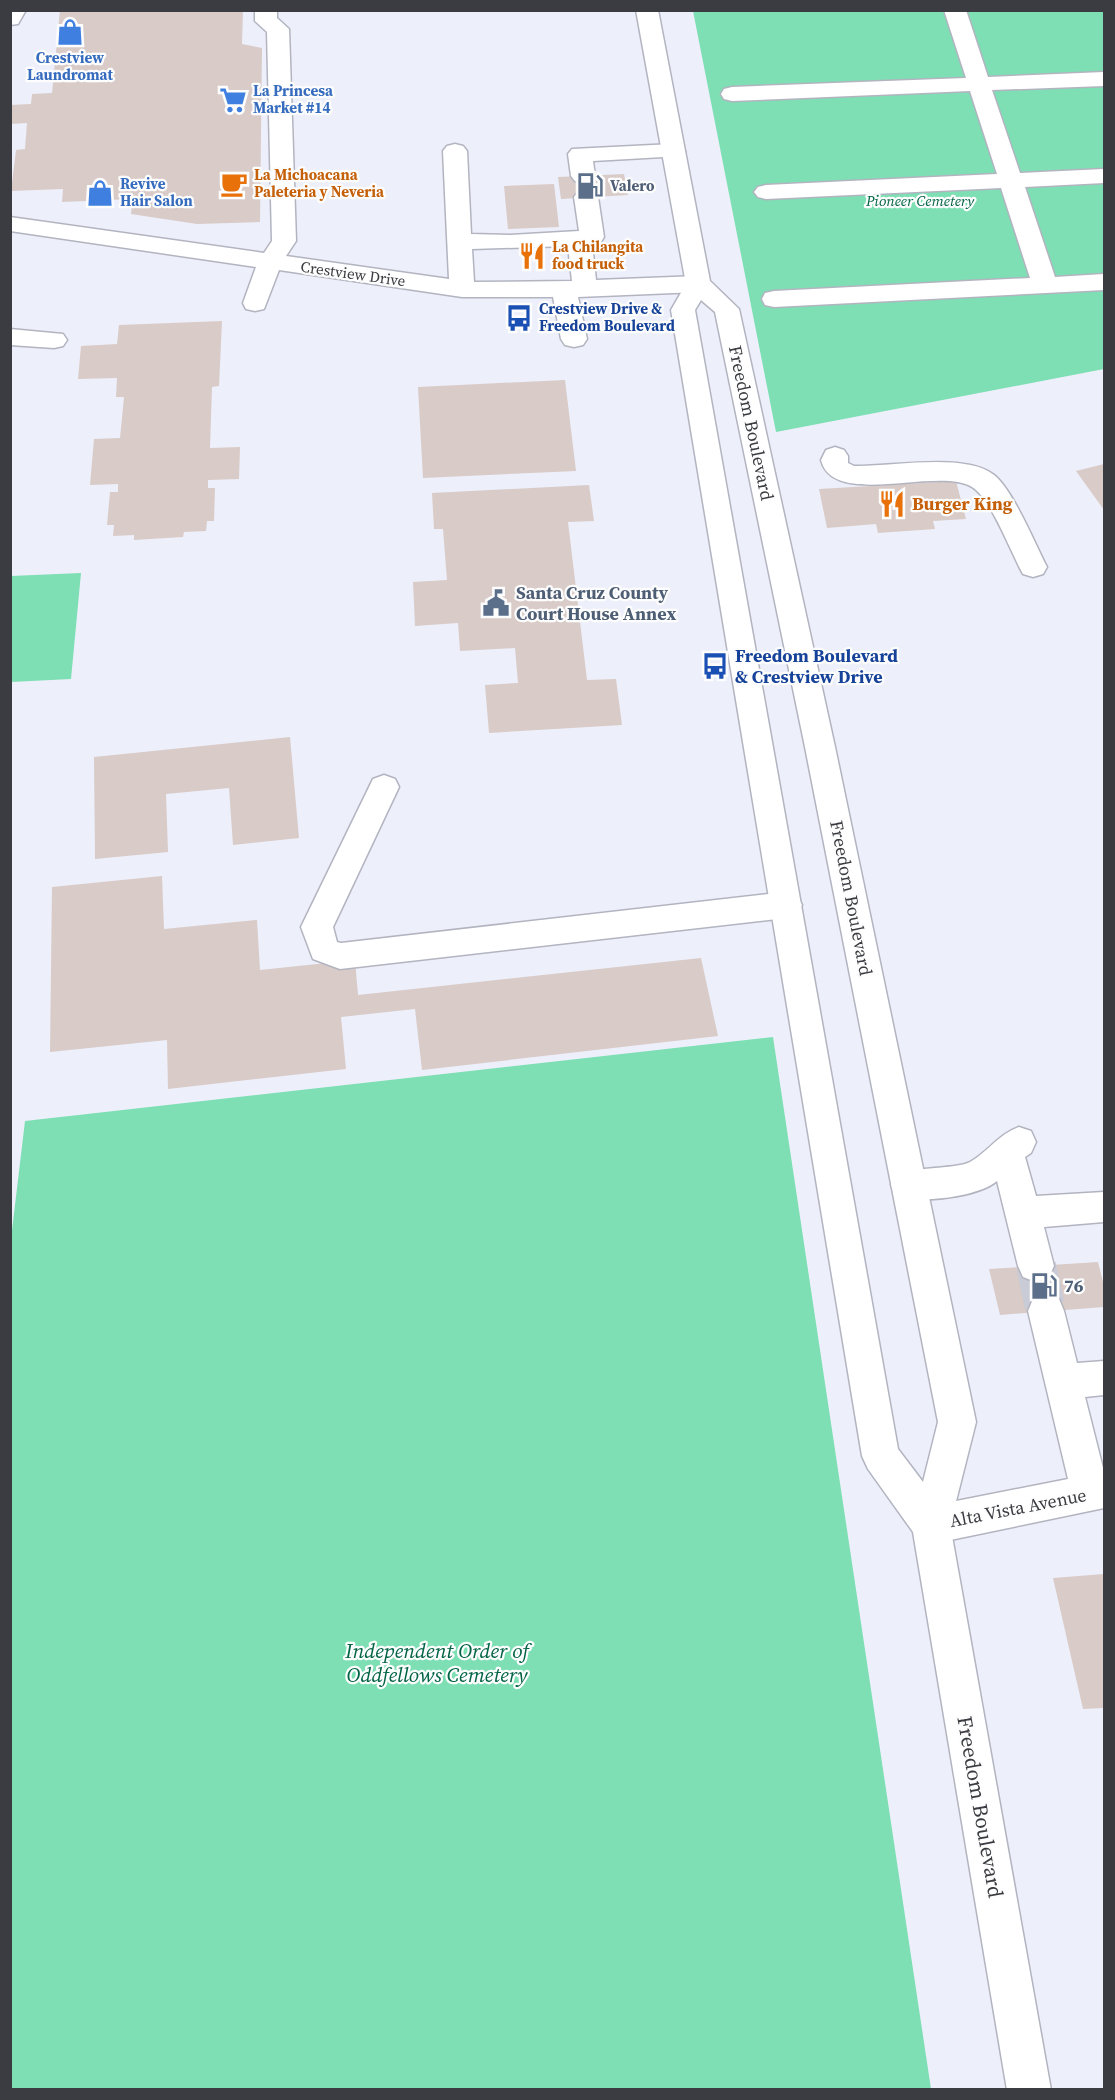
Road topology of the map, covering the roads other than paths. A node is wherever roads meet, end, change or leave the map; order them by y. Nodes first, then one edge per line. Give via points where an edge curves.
1 (16, 10) edge
2 (266, 10) edge
3 (647, 10) edge
4 (955, 10) edge
5 (10, 19) edge
6 (1104, 79) edge
7 (979, 84) junction
8 (732, 94) dead end
9 (455, 150) dead end
10 (674, 151) junction
11 (1104, 176) edge
12 (1012, 180) junction
13 (766, 192) dead end
14 (10, 225) edge
15 (579, 238) junction
16 (460, 241) junction
17 (270, 262) junction
18 (1104, 282) edge
19 (698, 284) junction
20 (1045, 285) junction
21 (462, 289) junction
22 (575, 290) junction
23 (774, 299) dead end
24 (255, 303) dead end
25 (10, 337) edge
26 (574, 339) dead end
27 (54, 340) dead end
28 (835, 456) dead end
29 (1032, 567) dead end
30 (384, 787) dead end
31 (786, 905) junction
32 (908, 1185) junction
33 (1104, 1207) edge
34 (1022, 1213) junction
35 (1036, 1266) tunnel mouth
36 (1046, 1311) tunnel mouth
37 (1104, 1378) edge
38 (1064, 1382) junction
39 (1097, 1492) edge
40 (931, 1525) junction
41 (1029, 2090) edge

1 - 5 main road
2 - 17 main road via 266,21 278,29 284,210 284,241
3 - 10 main road
4 - 7 main road
6 - 7 main road
7 - 8 main road
7 - 12 main road
9 - 16 main road
10 - 15 main road via 580,154 592,237
10 - 19 main road
11 - 12 main road
12 - 13 main road
12 - 20 main road
14 - 17 main road, Crestview Drive
15 - 16 main road
15 - 22 main road
16 - 21 main road
17 - 21 main road, Crestview Drive
17 - 24 main road
18 - 20 main road
19 - 22 main road, Crestview Drive
19 - 31 main road, Freedom Boulevard via 683,310
19 - 32 main road, Freedom Boulevard via 727,309
20 - 23 main road
21 - 22 main road, Crestview Drive
22 - 26 main road
25 - 27 main road
28 - 29 main road via 837,468 853,475 976,475 990,487
30 - 31 main road via 317,927 324,950 340,956
31 - 40 main road, Freedom Boulevard via 881,1456
32 - 34 main road via 976,1178 1013,1147
32 - 40 main road, Freedom Boulevard via 957,1422
33 - 34 main road
34 - 35 main road
36 - 38 main road
37 - 38 main road
38 - 39 main road
39 - 40 main road, Alta Vista Avenue
40 - 41 main road, Freedom Boulevard

